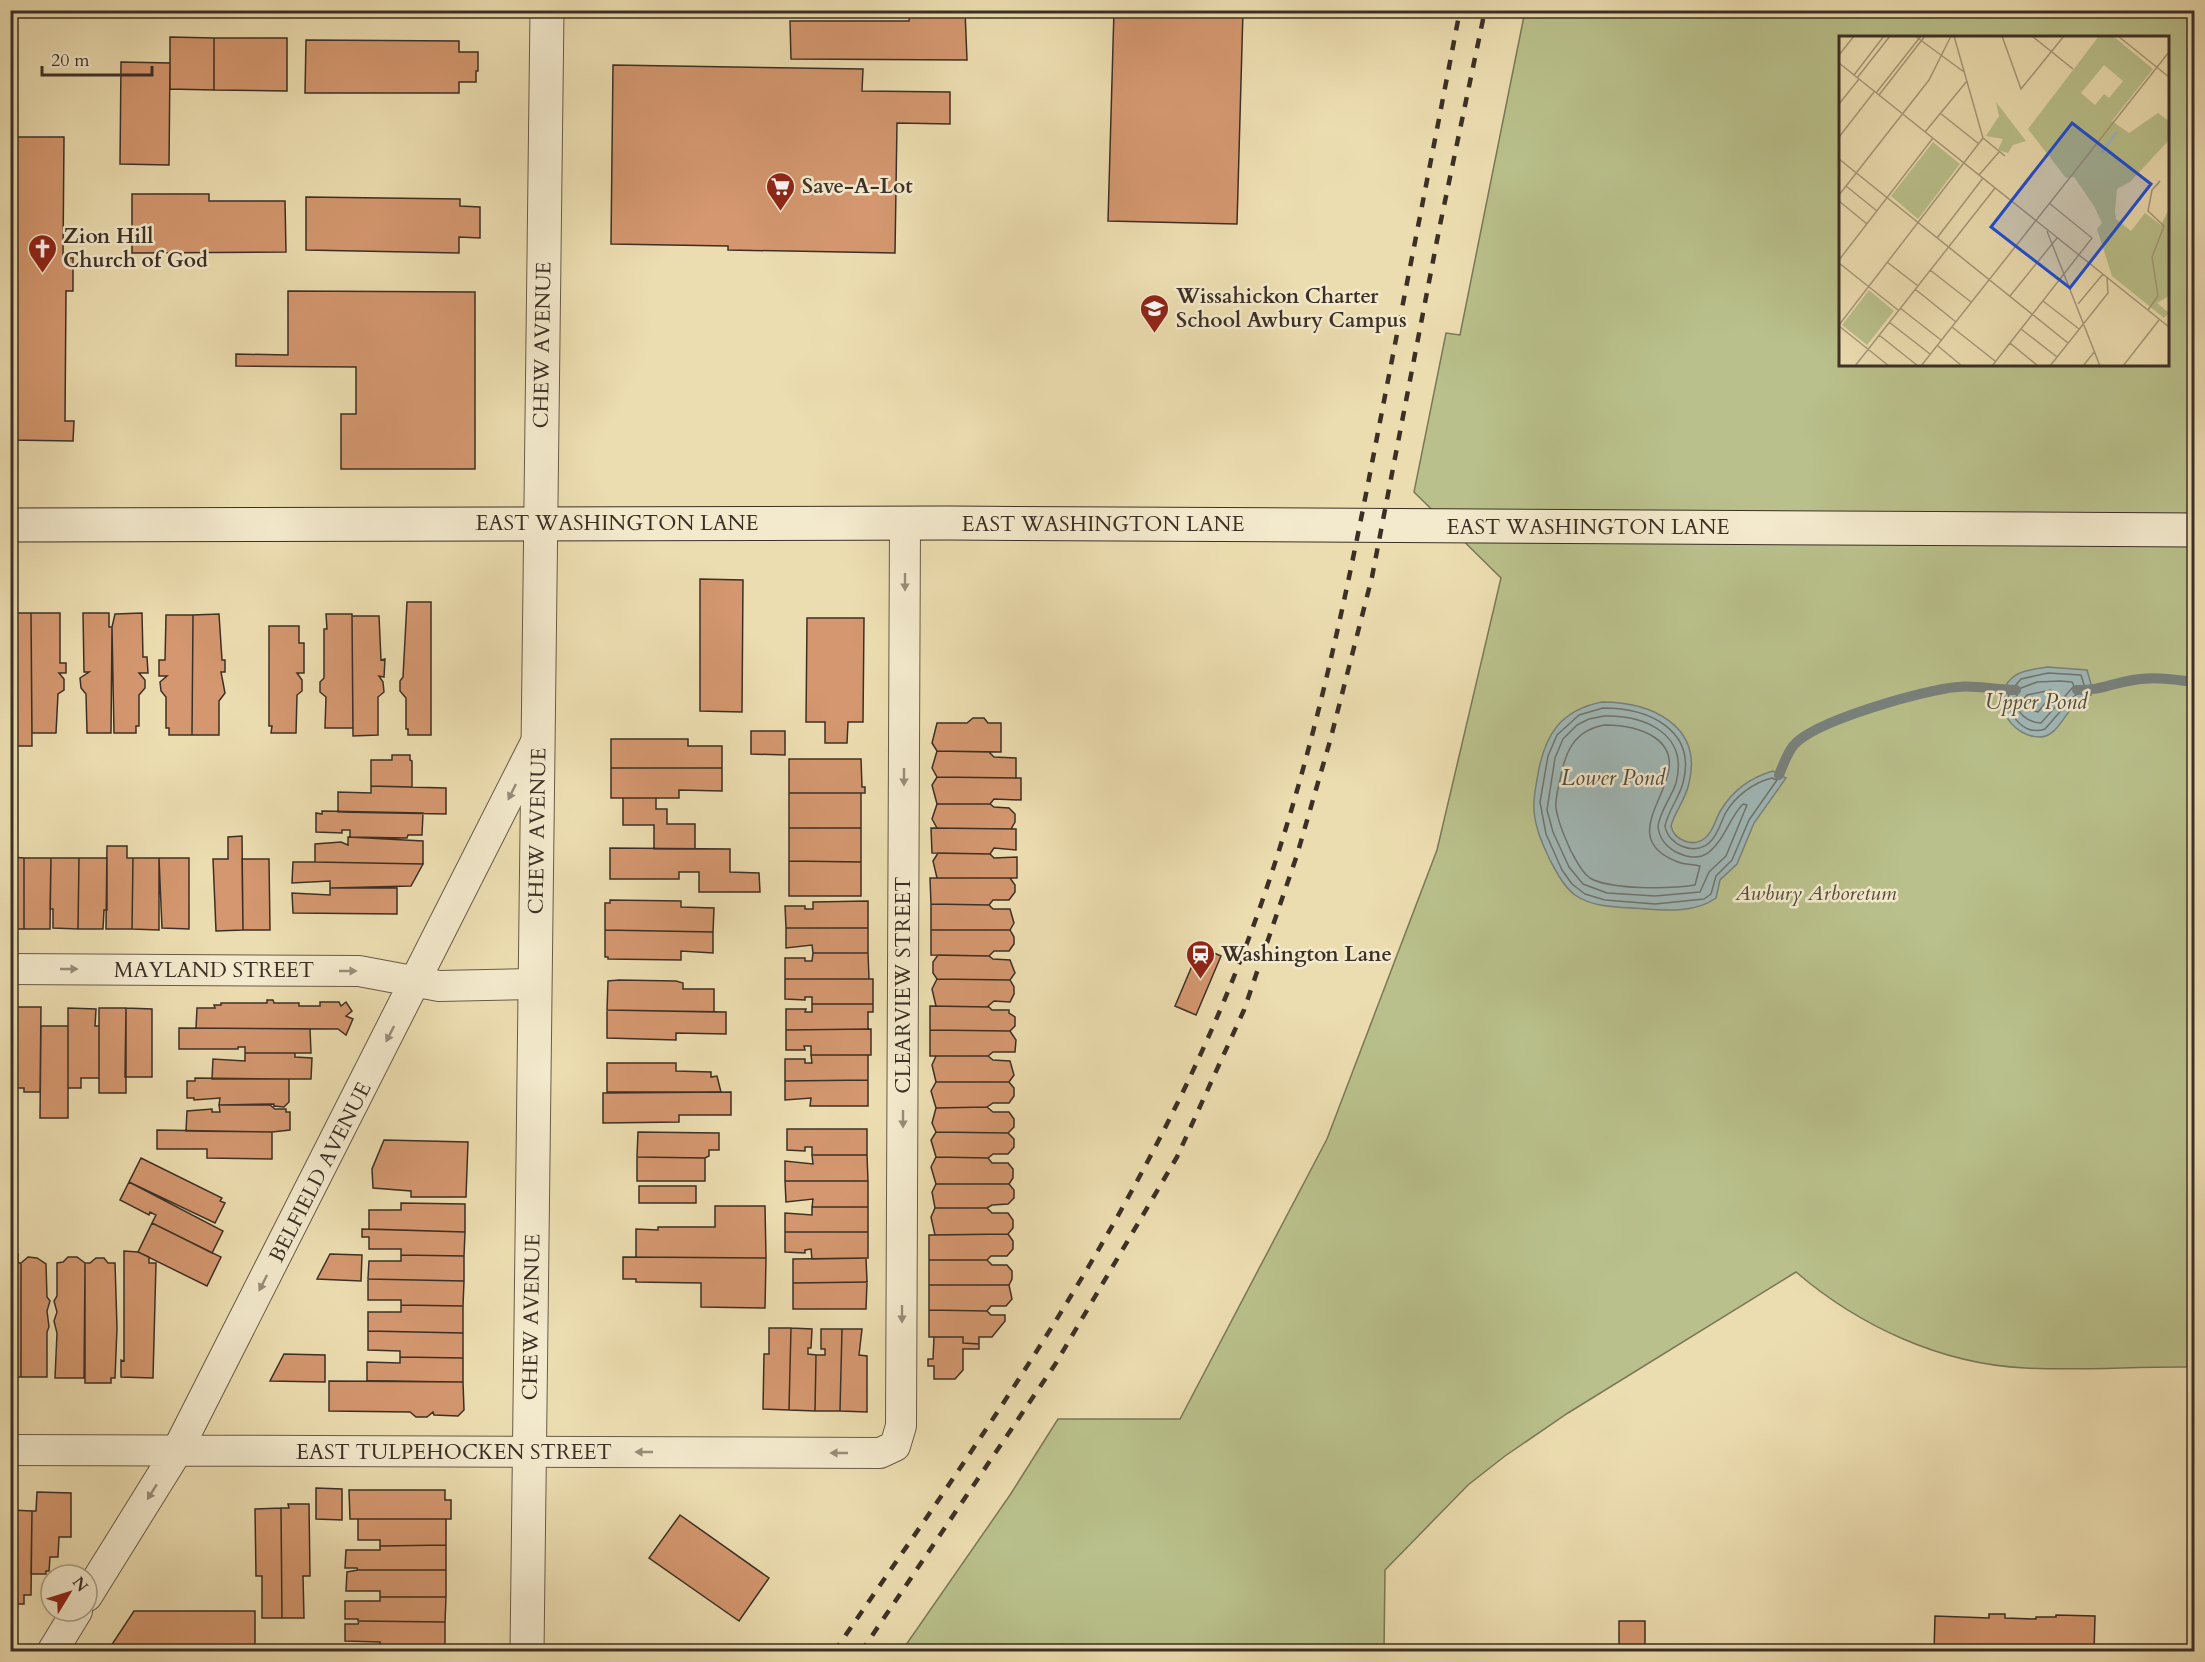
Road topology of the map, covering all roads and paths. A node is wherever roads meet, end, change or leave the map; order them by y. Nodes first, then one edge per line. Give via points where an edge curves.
1 (547, 10) edge
2 (540, 523) junction
3 (905, 523) junction
4 (10, 525) edge
5 (2194, 530) edge
6 (537, 740) junction
7 (10, 969) edge
8 (416, 981) junction
9 (535, 984) junction
10 (895, 1446) joint
11 (10, 1450) edge
12 (177, 1451) junction
13 (530, 1453) junction
14 (99, 1577) edge
15 (70, 1623) edge
16 (52, 1652) edge
17 (527, 1652) edge

1 - 2 main road, CHEW AVENUE
2 - 3 main road, EAST WASHINGTON LANE
2 - 4 main road, EAST WASHINGTON LANE
2 - 6 main road, CHEW AVENUE
3 - 5 main road, EAST WASHINGTON LANE
3 -> 10 street, CLEARVIEW STREET via 901,1426
6 -> 8 street, BELFIELD AVENUE
6 - 9 main road, CHEW AVENUE
7 -> 8 street, MAYLAND STREET via 359,971
8 - 9 street, MAYLAND STREET via 439,986
8 -> 12 street, BELFIELD AVENUE
9 - 13 main road, CHEW AVENUE
10 -> 13 street, EAST TULPEHOCKEN STREET via 880,1453
11 - 12 street, EAST TULPEHOCKEN STREET
12 - 13 street, EAST TULPEHOCKEN STREET
12 -> 14 street, BELFIELD AVENUE
13 - 17 main road, CHEW AVENUE
15 - 16 street

